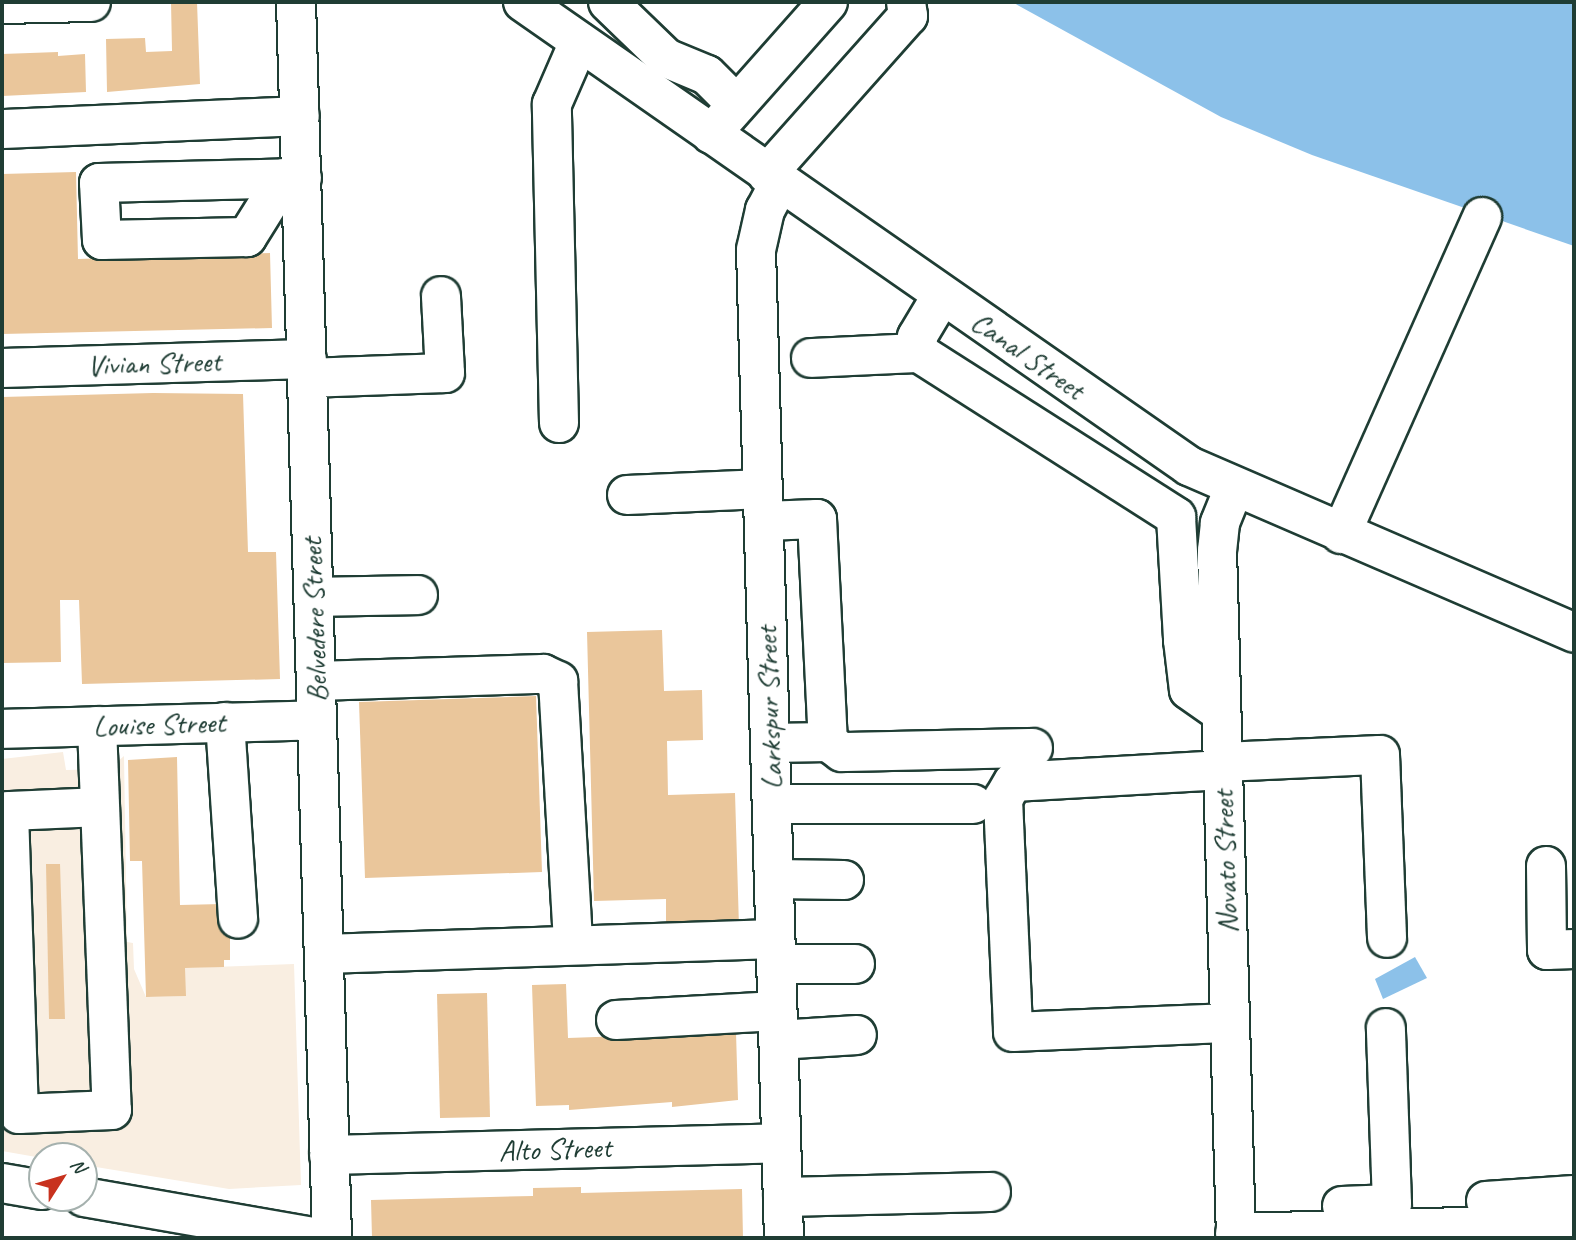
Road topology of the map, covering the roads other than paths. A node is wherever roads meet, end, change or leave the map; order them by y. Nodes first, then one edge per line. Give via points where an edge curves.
1 (91, 2) edge
2 (296, 2) edge
3 (523, 2) edge
4 (608, 2) edge
5 (828, 2) edge
6 (906, 2) edge
7 (2, 4) edge
8 (579, 41) junction
9 (736, 104) junction
10 (300, 116) junction
11 (96, 125) junction
12 (2, 129) edge
13 (711, 134) junction
14 (293, 178) junction
15 (774, 178) junction
16 (99, 183) junction
17 (1482, 218) dead end
18 (942, 295) junction
19 (441, 296) dead end
20 (919, 353) junction
21 (811, 358) dead end
22 (2, 368) edge
23 (307, 369) junction
24 (559, 423) dead end
25 (1234, 488) junction
26 (627, 495) dead end
27 (763, 505) junction
28 (1341, 534) junction
29 (418, 595) dead end
30 (314, 597) junction
31 (1574, 633) edge
32 (316, 681) junction
33 (1218, 693) junction
34 (317, 720) junction
35 (226, 722) junction
36 (97, 726) junction
37 (2, 729) edge
38 (828, 742) junction
39 (770, 743) junction
40 (1033, 748) dead end
41 (1223, 766) junction
42 (772, 804) junction
43 (973, 804) dead end
44 (99, 807) junction
45 (1546, 866) dead end
46 (774, 878) junction
47 (844, 880) dead end
48 (238, 919) dead end
49 (1387, 938) dead end
50 (573, 944) junction
51 (1574, 949) edge
52 (776, 952) junction
53 (324, 954) junction
54 (855, 964) dead end
55 (617, 1020) dead end
56 (1230, 1023) junction
57 (778, 1025) junction
58 (1387, 1028) dead end
59 (857, 1035) dead end
60 (781, 1143) junction
61 (330, 1155) junction
62 (2, 1183) edge
63 (28, 1188) edge
64 (991, 1192) dead end
65 (1574, 1195) edge
66 (783, 1198) junction
67 (1478, 1202) dead end
68 (98, 1203) edge
69 (142, 1223) edge
70 (1574, 1224) edge
71 (1235, 1227) edge
72 (318, 1238) edge
73 (332, 1238) edge
74 (784, 1238) edge

1 - 7 street
2 - 10 street, Belvedere Street
3 - 8 street, Canal Street
4 - 9 street via 666,58 706,75
5 - 9 street
6 - 15 street, Larkspur Street via 908,16
8 - 13 street, Canal Street
8 - 24 street via 552,104
9 - 13 street
10 - 11 street
10 - 14 street, Belvedere Street
11 - 12 street
11 - 16 street
13 - 15 street, Canal Street
14 - 16 street
14 - 16 street via 247,237 181,239 102,240
14 - 23 street, Belvedere Street
15 - 18 street, Canal Street
15 - 27 street, Larkspur Street via 757,243
17 - 28 street
18 - 20 street via 917,337
18 - 25 street, Canal Street via 1172,455
19 - 23 street, Vivian Street via 445,373
20 - 21 street
20 - 33 street via 1176,517 1183,640
22 - 23 street, Vivian Street
23 - 30 street, Belvedere Street
25 - 28 street, Canal Street
25 - 33 street, Novato Street via 1217,540
26 - 27 street
27 - 38 street via 817,519
27 - 39 street, Larkspur Street
28 - 31 street, Canal Street
29 - 30 street
30 - 32 street, Belvedere Street
32 - 34 street, Belvedere Street
32 - 50 street via 543,674 558,681
33 - 41 street, Novato Street
34 - 35 street, Louise Street
34 - 53 street, Belvedere Street
35 - 36 street, Louise Street
35 - 48 street
36 - 37 street, Louise Street
36 - 44 street
38 - 39 street
38 - 40 street via 842,752
39 - 42 street, Larkspur Street
41 - 49 street via 1380,755
41 - 56 street, Novato Street
41 - 56 street via 1013,782 1003,799 1013,1032
42 - 43 street
42 - 46 street, Larkspur Street
44 - 44 street via 112,1110 19,1114 9,811
45 - 51 street via 1547,950
46 - 47 street
46 - 52 street, Larkspur Street
50 - 52 street
50 - 53 street
52 - 54 street
52 - 57 street, Larkspur Street
53 - 61 street, Belvedere Street
55 - 57 street
56 - 71 street, Novato Street
57 - 59 street
57 - 60 street, Larkspur Street
58 - 71 street via 1392,1204
60 - 61 street, Alto Street
60 - 66 street, Larkspur Street
61 - 73 street, Belvedere Street
62 - 63 street
64 - 66 street
65 - 67 street
66 - 74 street, Larkspur Street
68 - 69 street
69 - 72 street
70 - 71 street

